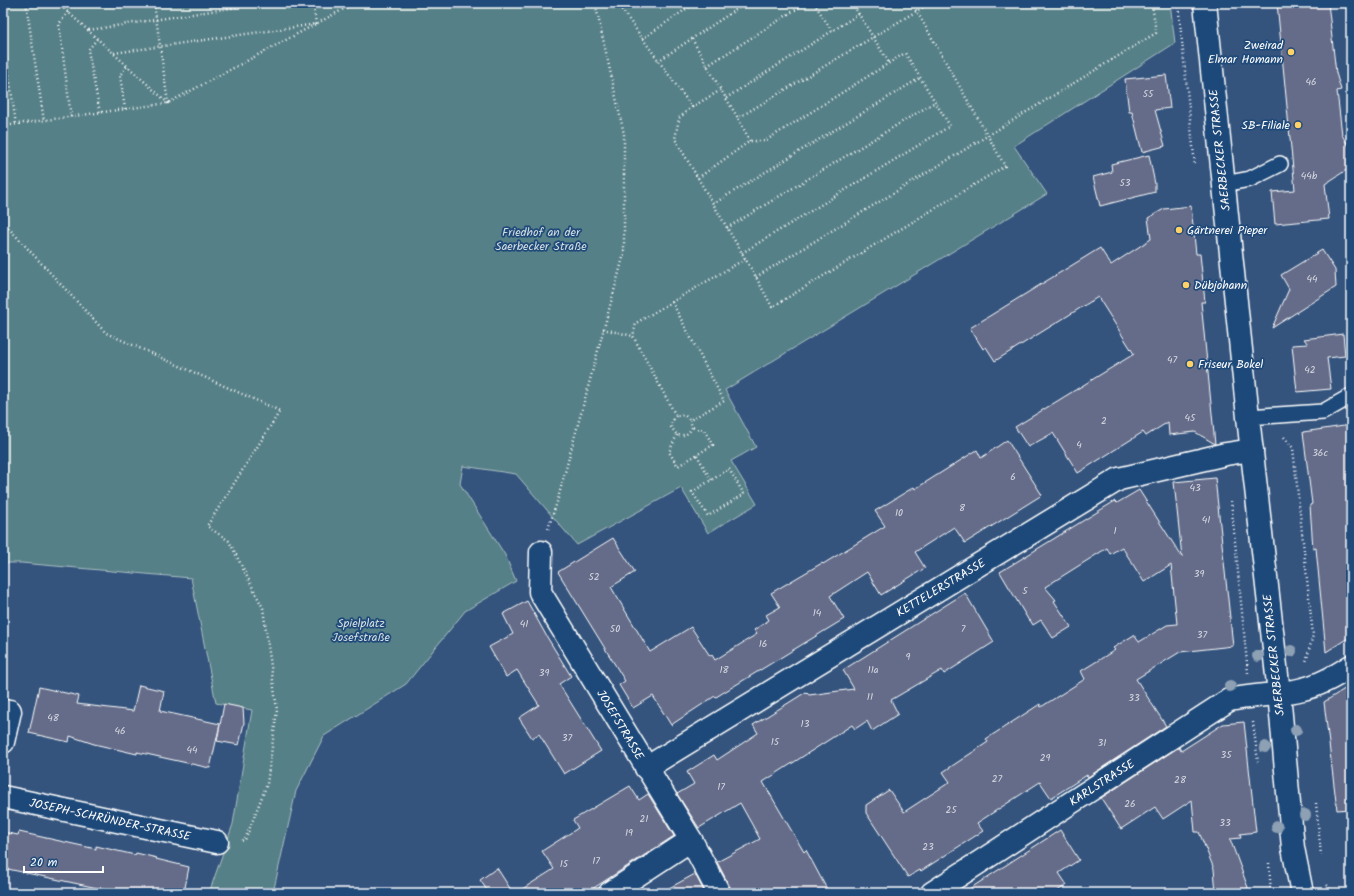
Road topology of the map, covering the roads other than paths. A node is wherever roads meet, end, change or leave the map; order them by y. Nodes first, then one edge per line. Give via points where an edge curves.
1 (1205, 3) edge
2 (1280, 164) dead end
3 (1224, 184) junction
4 (1351, 396) edge
5 (1248, 417) junction
6 (1252, 450) junction
7 (541, 552) road end
8 (1351, 666) edge
9 (1279, 693) junction
10 (10, 711) dead end
11 (3, 742) edge
12 (646, 768) junction
13 (3, 797) edge
14 (691, 840) junction
15 (218, 842) road end
16 (610, 893) edge
17 (719, 893) edge
18 (932, 893) edge
19 (1302, 893) edge

1 - 3 street, SAERBECKER STRASSE
2 - 3 lane via 1250,179
3 - 5 street, SAERBECKER STRASSE
4 - 5 lane via 1323,412
5 - 6 street, SAERBECKER STRASSE
6 - 9 street, SAERBECKER STRASSE
6 - 12 street, KETTELERSTRASSE via 1119,479
7 - 12 street, JOSEFSTRASSE via 540,592
8 - 9 street, KARLSTRASSE via 1331,679 1304,689
9 - 18 street, KARLSTRASSE via 1229,700
9 - 19 street, SAERBECKER STRASSE via 1293,848
10 - 11 street
12 - 14 street, JOSEFSTRASSE
13 - 15 street, JOSEPH-SCHRÜNDER-STRASSE
14 - 16 street
14 - 17 street, JOSEFSTRASSE

